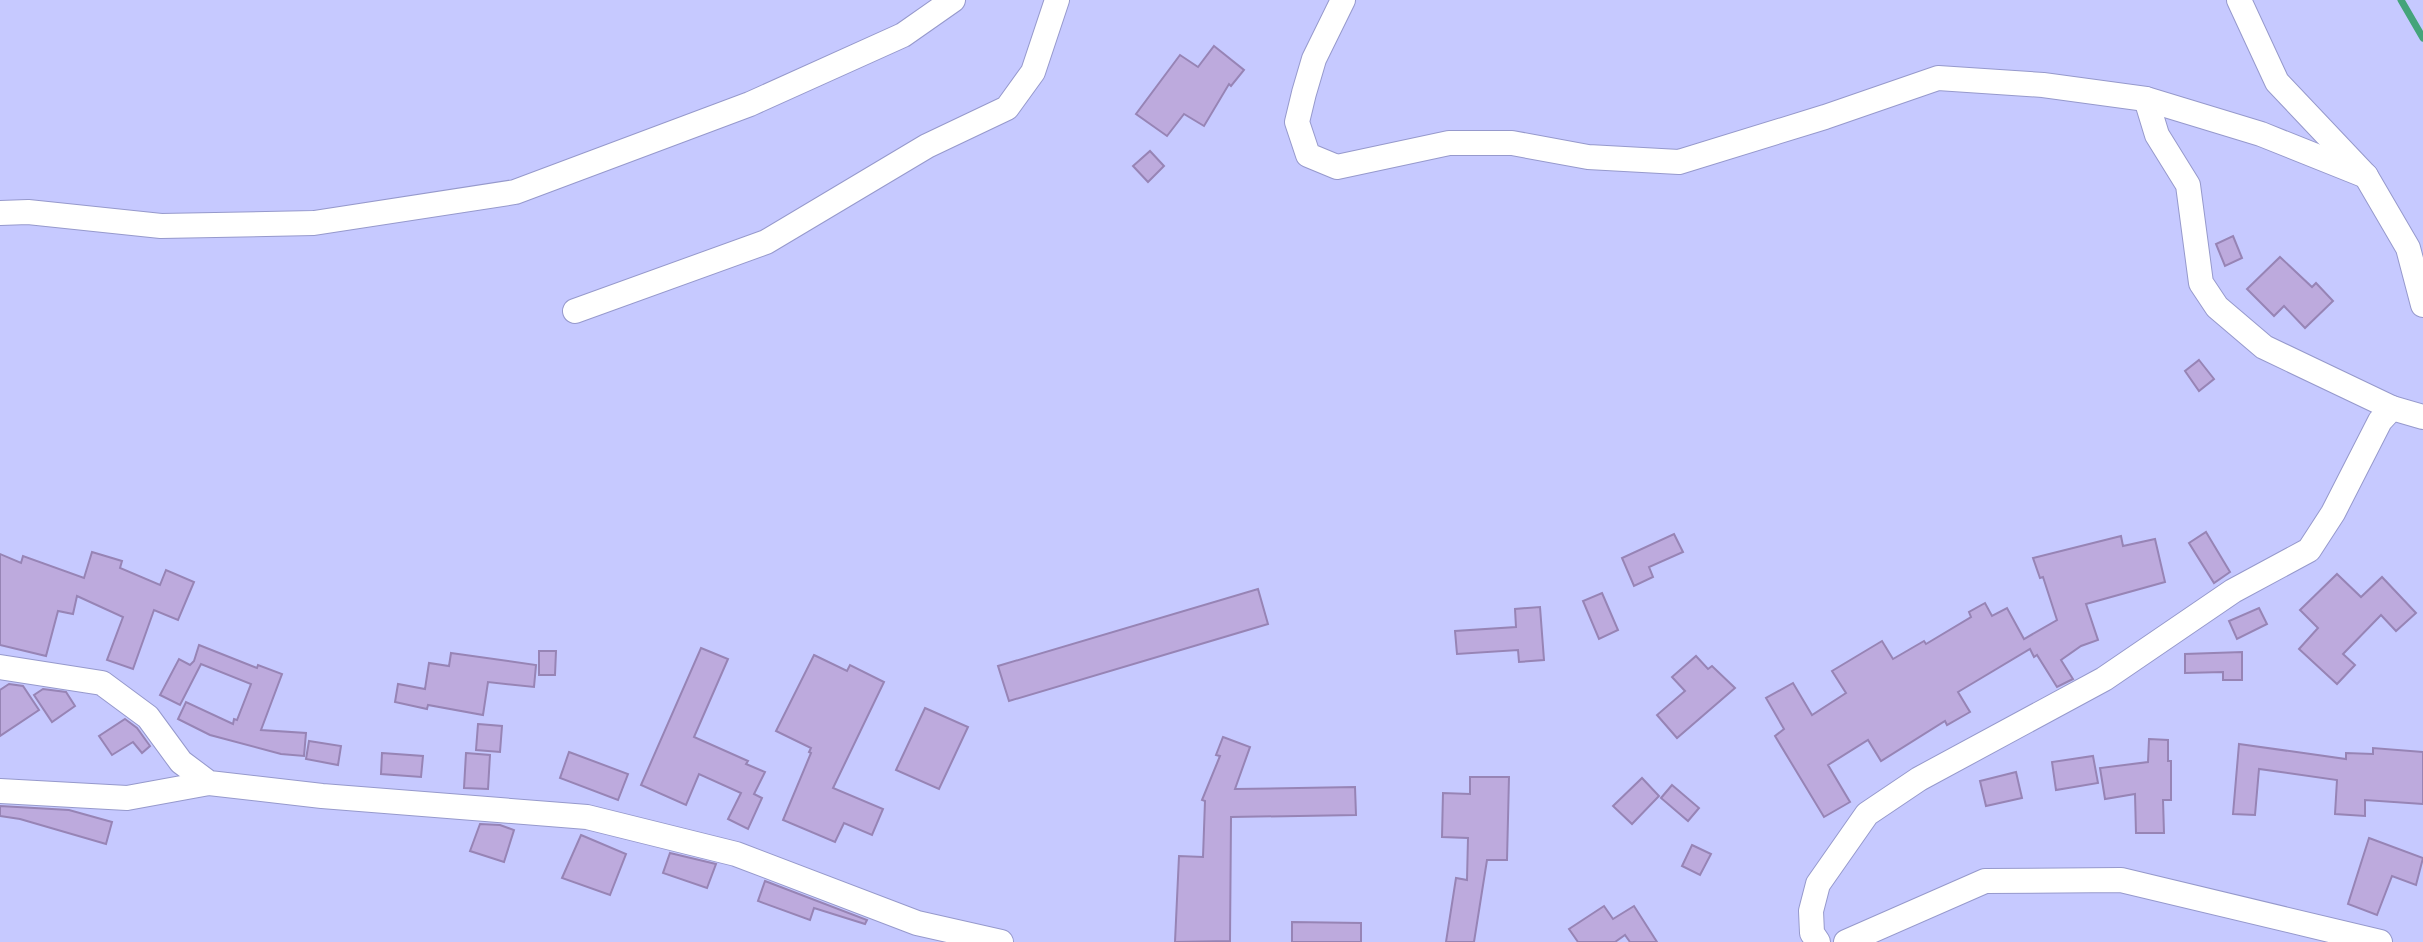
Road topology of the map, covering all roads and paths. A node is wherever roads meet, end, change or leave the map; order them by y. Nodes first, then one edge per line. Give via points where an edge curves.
1 (953, 0) edge
2 (1057, 0) edge
3 (1343, 0) edge
4 (2239, 0) edge
5 (2146, 99) junction
6 (2366, 176) junction
7 (0, 213) edge
8 (2423, 305) edge
9 (575, 311) dead end
10 (2392, 408) junction
11 (2423, 417) edge
12 (0, 667) edge
13 (209, 783) junction
14 (0, 791) edge
15 (1001, 942) edge
16 (1818, 942) edge
17 (1846, 942) edge
18 (2380, 942) edge

1 - 7 street via 903,35 750,104 515,192 314,223 161,226
2 - 9 street via 1033,72 1007,108 927,146 766,242
3 - 5 street via 1314,59 1297,122 1308,155 1337,167 1449,143 1512,143 1588,157 1679,162 1938,78
4 - 6 street via 2277,82
5 - 6 street via 2261,134
5 - 10 street via 2157,135 2188,185 2201,283 2217,307 2264,347
6 - 8 street via 2408,248
10 - 11 street
10 - 16 street via 2309,550 2233,591 2104,679 1919,779 1867,814 1818,884 1811,911
12 - 13 street via 102,683 148,717 181,762
13 - 14 street via 127,798
13 - 15 street via 587,817 736,854 917,923
17 - 18 street via 1985,881 2121,880

